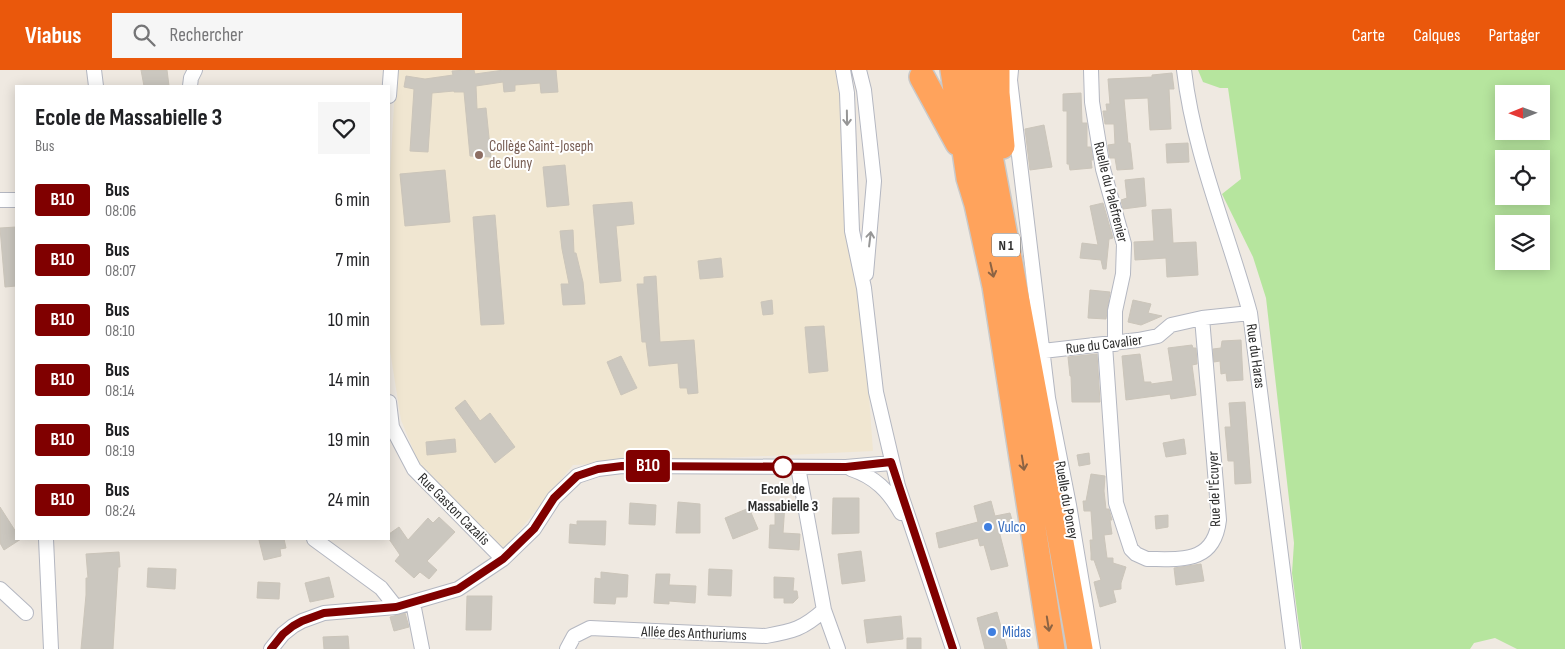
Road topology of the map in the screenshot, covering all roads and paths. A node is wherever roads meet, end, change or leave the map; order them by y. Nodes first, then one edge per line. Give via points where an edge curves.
1 (94, 70) edge
2 (195, 70) edge
3 (391, 70) edge
4 (843, 70) edge
5 (859, 70) edge
6 (953, 70) edge
7 (974, 70) edge
8 (985, 70) edge
9 (997, 70) edge
10 (1011, 70) edge
11 (1091, 70) edge
12 (1184, 70) edge
13 (922, 77) dead end
14 (96, 85) edge
15 (190, 85) edge
16 (390, 85) edge
17 (966, 158) junction
18 (873, 166) junction
19 (850, 173) junction
20 (1003, 173) junction
21 (874, 181) junction
22 (0, 200) edge
23 (15, 200) edge
24 (864, 288) junction
25 (1250, 313) junction
26 (1202, 318) junction
27 (1110, 344) junction
28 (1043, 351) junction
29 (390, 410) edge
30 (1039, 419) junction
31 (891, 462) junction
32 (798, 467) junction
33 (846, 467) junction
34 (46, 540) edge
35 (315, 540) edge
36 (920, 549) junction
37 (503, 559) junction
38 (0, 589) edge
39 (414, 603) junction
40 (396, 607) junction
41 (824, 610) junction
42 (26, 612) dead end
43 (51, 649) edge
44 (271, 649) edge
45 (422, 649) edge
46 (567, 649) edge
47 (838, 649) edge
48 (953, 649) edge
49 (1052, 649) edge
50 (1080, 649) edge
51 (1093, 649) edge
52 (1293, 649) edge

1 - 14 street
2 - 15 street
3 - 16 street
4 -> 19 street
5 - 18 street
6 - 17 highway, N 1
7 - 30 highway, N 1
8 - 20 highway
9 - 20 highway
10 - 28 street, Ruelle du Poney
11 - 27 street, Ruelle du Palefrenier via 1093,111 1103,169 1124,244 1123,274
12 - 25 street, Rue du Haras via 1212,196 1241,277
13 - 17 highway
17 -> 49 highway, N 1 via 995,286
18 - 19 street via 861,160 855,163
18 - 21 street
19 - 21 street via 858,187 868,186
19 - 24 street via 852,231
20 - 30 highway via 1041,407
24 -> 21 street
22 - 23 street
24 - 31 street via 876,392
25 - 26 street, Rue du Cavalier
25 - 52 street, Rue du Haras
26 - 27 street, Rue du Cavalier via 1171,325 1158,336
26 - 27 street, Rue de l'Écuyer via 1219,520 1211,544 1190,558 1141,557 1127,539 1116,503
27 - 28 street, Rue du Cavalier
28 - 51 street, Ruelle du Poney via 1048,398
29 - 37 street, Rue Gaston Cazalis via 392,427 414,468
30 - 50 highway, N 1
31 - 33 street
31 - 36 street
32 - 33 street
32 - 37 street via 622,466 598,469 577,476 554,498 534,529
32 - 41 street
33 - 36 street via 867,474 894,501
34 - 43 street
35 - 40 street via 381,588
36 - 48 street
37 - 39 street via 458,589
38 - 42 street
39 - 40 street
39 - 45 street
40 - 44 street via 339,611 310,618 293,626
41 - 46 street, Allée des Anthuriums via 794,631 766,636 590,628 574,636
41 - 47 street

